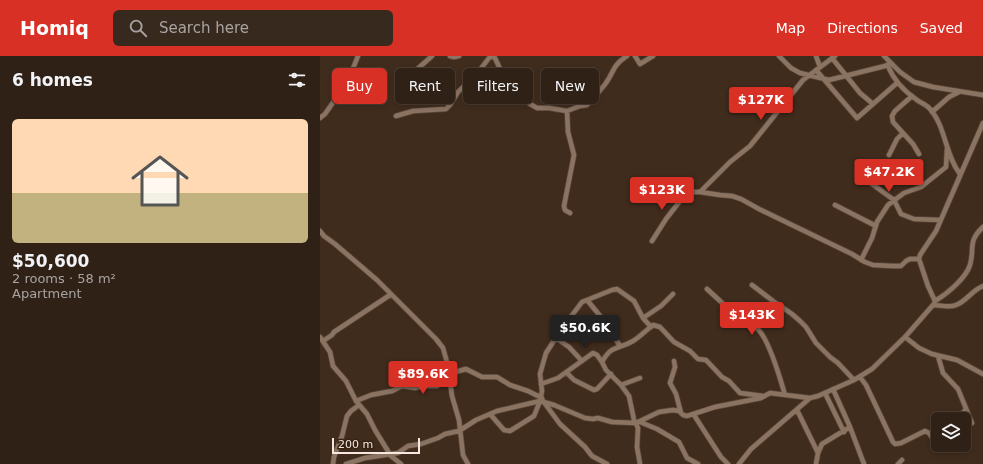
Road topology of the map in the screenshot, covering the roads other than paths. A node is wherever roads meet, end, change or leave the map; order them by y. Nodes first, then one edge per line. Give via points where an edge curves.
1 (358, 56) edge
2 (432, 56) edge
3 (450, 56) edge
4 (459, 56) edge
5 (494, 56) edge
6 (627, 56) edge
7 (635, 56) edge
8 (653, 56) edge
9 (779, 56) edge
10 (816, 56) edge
11 (884, 56) edge
12 (834, 57) edge
13 (889, 65) junction
14 (418, 68) edge
15 (818, 68) junction
16 (809, 76) junction
17 (846, 76) junction
18 (824, 79) junction
19 (897, 83) junction
20 (959, 92) junction
21 (983, 95) edge
22 (912, 96) junction
23 (873, 104) junction
24 (568, 111) junction
25 (932, 112) junction
26 (396, 116) dead end
27 (320, 118) edge
28 (983, 123) edge
29 (903, 133) junction
30 (947, 149) junction
31 (919, 154) dead end
32 (889, 155) dead end
33 (946, 167) junction
34 (955, 168) junction
35 (960, 174) junction
36 (868, 181) dead end
37 (700, 192) junction
38 (894, 200) junction
39 (835, 205) dead end
40 (570, 213) dead end
41 (940, 220) junction
42 (876, 226) junction
43 (983, 227) edge
44 (320, 231) edge
45 (652, 241) dead end
46 (919, 259) junction
47 (862, 260) junction
48 (752, 285) dead end
49 (983, 286) edge
50 (707, 288) dead end
51 (673, 294) dead end
52 (390, 295) junction
53 (587, 300) junction
54 (934, 303) junction
55 (643, 318) junction
56 (651, 327) junction
57 (905, 337) junction
58 (556, 338) junction
59 (322, 339) edge
60 (620, 346) junction
61 (938, 356) junction
62 (582, 361) junction
63 (674, 361) dead end
64 (602, 362) junction
65 (567, 373) junction
66 (611, 374) junction
67 (983, 374) edge
68 (449, 376) junction
69 (860, 377) junction
70 (640, 378) dead end
71 (854, 380) junction
72 (541, 384) junction
73 (621, 385) junction
74 (833, 389) junction
75 (825, 393) junction
76 (785, 395) junction
77 (763, 396) junction
78 (810, 398) junction
79 (541, 399) junction
80 (358, 403) junction
81 (966, 409) junction
82 (797, 410) junction
83 (964, 412) edge
84 (681, 413) junction
85 (490, 414) junction
86 (694, 415) junction
87 (638, 423) junction
88 (972, 423) dead end
89 (850, 427) junction
90 (459, 431) junction
91 (844, 432) junction
92 (931, 436) edge
93 (818, 453) junction
94 (390, 454) junction
95 (333, 464) edge
96 (346, 464) edge
97 (401, 464) edge
98 (468, 464) edge
99 (607, 464) edge
100 (640, 464) edge
101 (698, 464) edge
102 (728, 464) edge
103 (739, 464) edge
104 (816, 464) edge
105 (864, 464) edge

1 - 27 street via 348,81
2 - 14 street
3 - 4 street
5 - 24 street via 510,90 524,101 537,108
5 - 26 street via 489,58 458,92 446,109 412,111
6 - 24 street via 614,67 606,83 587,105
7 - 8 street via 640,64
9 - 16 street via 791,68
10 - 15 street
11 - 13 street
12 - 15 street
12 - 17 street
13 - 17 street
13 - 19 street
13 - 20 street via 914,82
15 - 16 street
15 - 18 street
16 - 18 street
16 - 37 street via 750,146
17 - 18 street
17 - 23 street
18 - 23 street via 856,117
19 - 22 street
19 - 23 street
20 - 21 street
20 - 25 street
22 - 25 street
22 - 29 street via 892,116 893,122
24 - 40 street via 568,132 574,155 564,206
25 - 30 street
28 - 35 street
29 - 31 street
29 - 32 street
30 - 33 street
30 - 34 street
33 - 34 street
33 - 38 street via 921,187
34 - 35 street
35 - 41 street
36 - 38 street
37 - 45 street via 687,192
37 - 47 street via 741,199
38 - 41 street via 901,214 914,219
38 - 42 street via 888,205
39 - 42 street
41 - 46 street
42 - 47 street
43 - 54 street via 972,245 970,267 951,290
44 - 52 street via 377,280
46 - 47 street via 910,259 899,267 873,265
46 - 54 street
48 - 71 street via 800,321 816,343
49 - 54 street via 956,306
50 - 76 street via 731,311 743,317 749,325 759,331 770,349
51 - 55 street
52 - 59 street via 332,335
52 - 68 street via 441,345
53 - 55 street via 617,290 634,301
53 - 58 street via 582,302
53 - 60 street
54 - 57 street
55 - 56 street
56 - 60 street via 633,342
56 - 77 street via 660,327 698,359 706,360 740,393
57 - 61 street via 919,348
57 - 69 street
58 - 62 street
58 - 72 street via 541,367
59 - 80 street via 330,352 333,366 346,381
60 - 64 street via 607,352
61 - 67 street via 960,361
61 - 81 street via 943,373 958,389
62 - 64 street via 593,353
62 - 65 street
63 - 84 street via 675,367 670,382
64 - 66 street
65 - 66 street via 574,380 594,390
65 - 72 street
66 - 73 street
68 - 79 street via 466,370 482,377 497,377 510,385 532,392
68 - 80 street via 437,386 402,386 392,391 371,395
68 - 90 street
69 - 71 street
69 - 92 street via 893,442 902,443 925,431
70 - 73 street
71 - 74 street
72 - 79 street
73 - 87 street via 629,396 634,420
74 - 75 street
74 - 89 street
75 - 78 street
75 - 91 street
76 - 77 street via 770,393
76 - 78 street
77 - 86 street via 715,407
78 - 82 street
79 - 85 street
79 - 85 street via 534,416 510,431 504,430
79 - 87 street via 585,418
79 - 99 street via 560,424 592,456
80 - 94 street
80 - 95 street via 347,416
81 - 83 street
81 - 88 street
82 - 93 street
82 - 103 street via 751,449
84 - 86 street via 687,416
84 - 87 street via 673,410 659,412
85 - 90 street
86 - 102 street
87 - 100 street via 637,447
87 - 101 street via 657,428 679,442 687,458
89 - 91 street
89 - 105 street
90 - 94 street via 421,444 413,444 401,452
90 - 98 street via 463,455
91 - 93 street via 822,444
93 - 104 street
94 - 96 street
94 - 97 street

